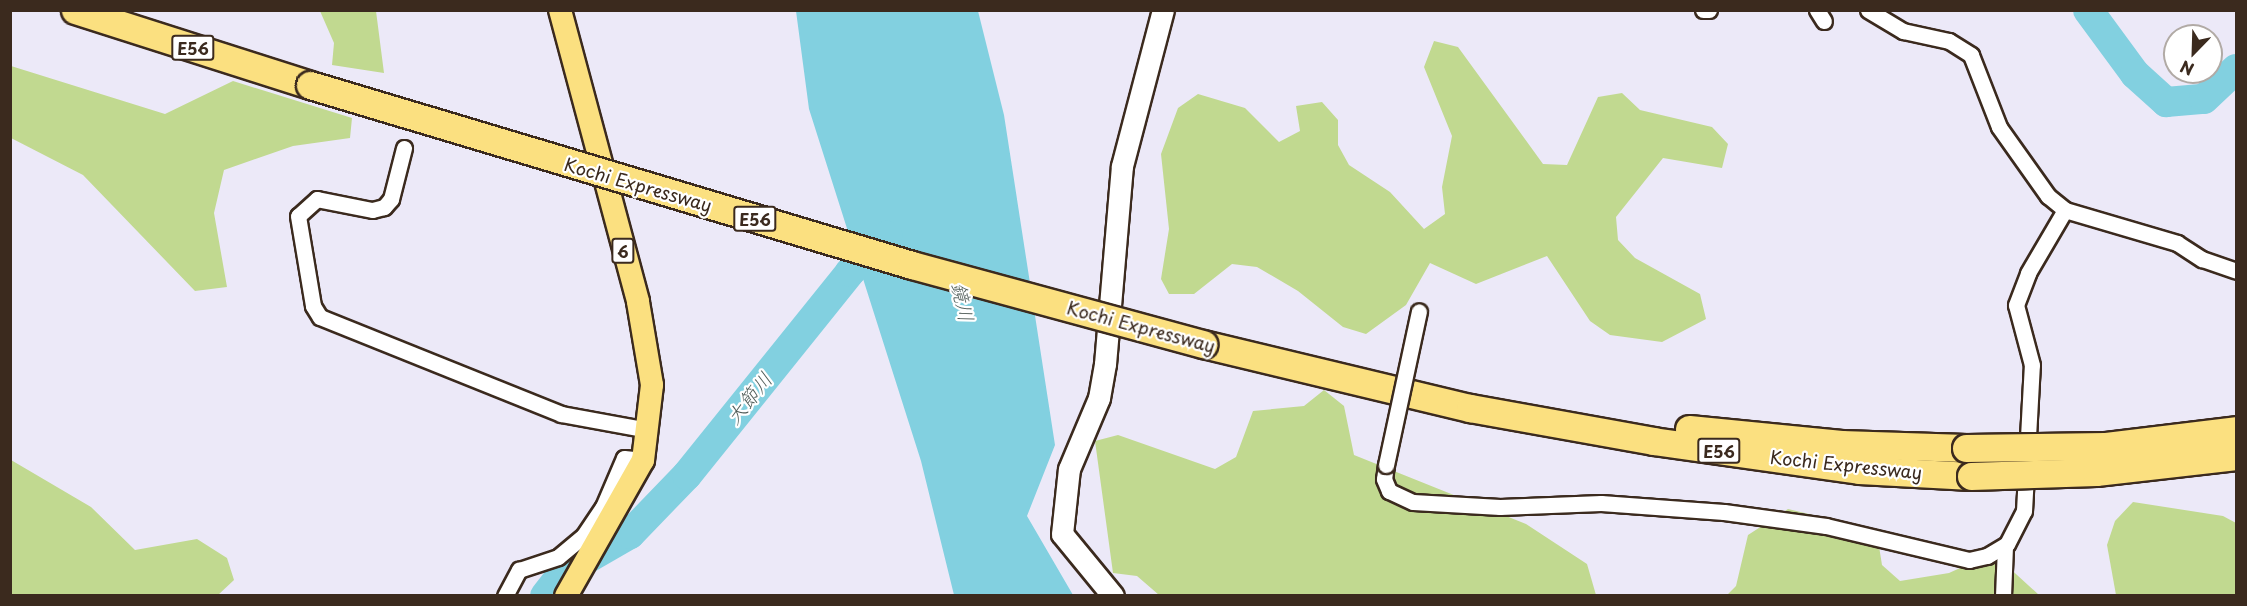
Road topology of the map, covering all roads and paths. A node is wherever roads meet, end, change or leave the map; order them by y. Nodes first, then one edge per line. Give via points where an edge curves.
1 (75, 10) edge
2 (115, 10) edge
3 (560, 10) edge
4 (1163, 10) edge
5 (1703, 10) edge
6 (1709, 10) edge
7 (1868, 10) edge
8 (313, 80) junction
9 (404, 148) dead end
10 (2065, 210) junction
11 (2236, 271) edge
12 (1419, 311) dead end
13 (1205, 337) junction
14 (649, 430) junction
15 (2236, 430) edge
16 (2236, 456) edge
17 (643, 460) junction
18 (2004, 547) junction
19 (505, 596) edge
20 (566, 596) edge
21 (1113, 596) edge
22 (2003, 596) edge

1 - 8 highway, Kochi Expressway / E56
2 - 8 highway, E56
3 - 14 main road, 6 via 649,352
4 - 21 main road via 1122,166 1105,364 1099,398 1069,469 1062,534
5 - 6 street
7 - 10 street via 1903,31 1949,41 1971,55 1999,127 2048,196
8 - 13 highway, Kochi Expressway / E56, bridge via 832,242
9 - 14 street via 391,199 384,207 372,210 317,199 298,216 313,306 320,317 561,414
10 - 11 street via 2177,243 2202,259
10 - 18 street via 2028,273 2016,305 2032,364 2031,414 2024,511
12 - 18 street, bridge via 1384,479 1389,491 1413,501 1500,507 1601,503 1724,512 1826,526 1969,560
13 - 15 highway, Kochi Expressway / E56, bridge via 1631,423 1841,444 1966,448 2106,446
13 - 16 highway, Kochi Expressway / E56, bridge via 1470,408 1653,441 1859,470 1971,476 2096,472
14 - 17 main road, 6
17 - 19 street via 624,458 603,507 584,535 558,556 519,570
17 - 20 main road, 6
18 - 22 street

